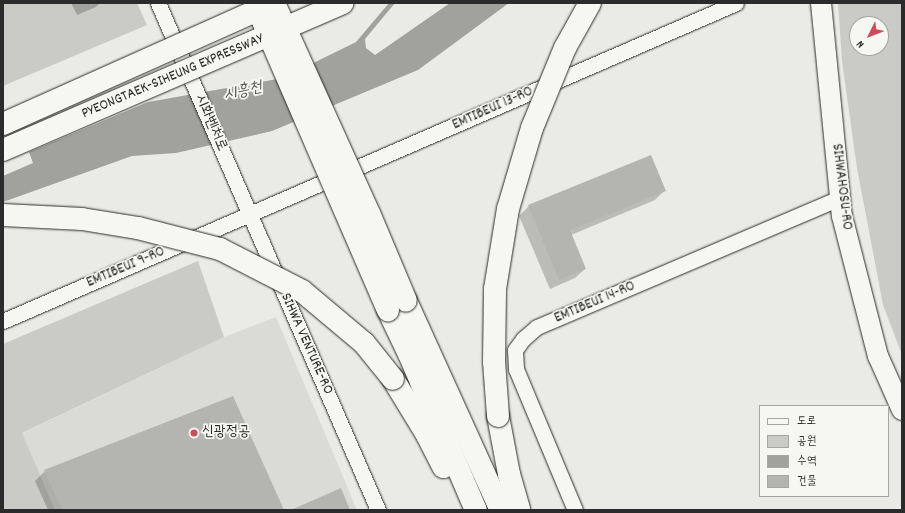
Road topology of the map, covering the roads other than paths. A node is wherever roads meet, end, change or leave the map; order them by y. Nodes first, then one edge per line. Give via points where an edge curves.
1 (158, 3) edge
2 (254, 3) edge
3 (274, 3) edge
4 (343, 3) edge
5 (590, 3) edge
6 (736, 3) edge
7 (821, 3) edge
8 (3, 124) edge
9 (3, 150) edge
10 (234, 179) joint
11 (840, 198) junction
12 (3, 215) edge
13 (249, 215) junction
14 (397, 306) junction
15 (3, 322) edge
16 (902, 410) edge
17 (378, 510) edge
18 (464, 510) edge
19 (476, 510) edge
20 (501, 510) edge
21 (519, 510) edge
22 (575, 510) edge

1 - 10 street, 시화벤처로
2 - 14 highway, bridge
3 - 8 highway, PYEONGTAEK-SIHEUNG EXPRESSWAY, bridge
3 - 14 highway, bridge via 366,206
4 - 9 highway, PYEONGTAEK-SIHEUNG EXPRESSWAY, bridge
5 - 21 highway, bridge via 565,48 532,128 508,209 495,289 494,362 498,416
6 - 13 street, EMTIBEUI 13-RO
7 - 11 main road, SIHWAHOSU-RO
10 - 13 street, SIHWA VENTURE-RO
11 - 16 main road, SIHWAHOSU-RO via 842,216 878,356
11 - 22 street, EMTIBEUI 14-RO via 537,327 522,339 515,350 516,370
12 - 18 highway, bridge via 82,219 138,228 220,249 302,291 364,344 393,379 427,435
13 - 15 street, EMTIBEUI 9-RO
13 - 17 street, SIHWA VENTURE-RO
14 - 19 highway via 409,354
14 - 20 highway

